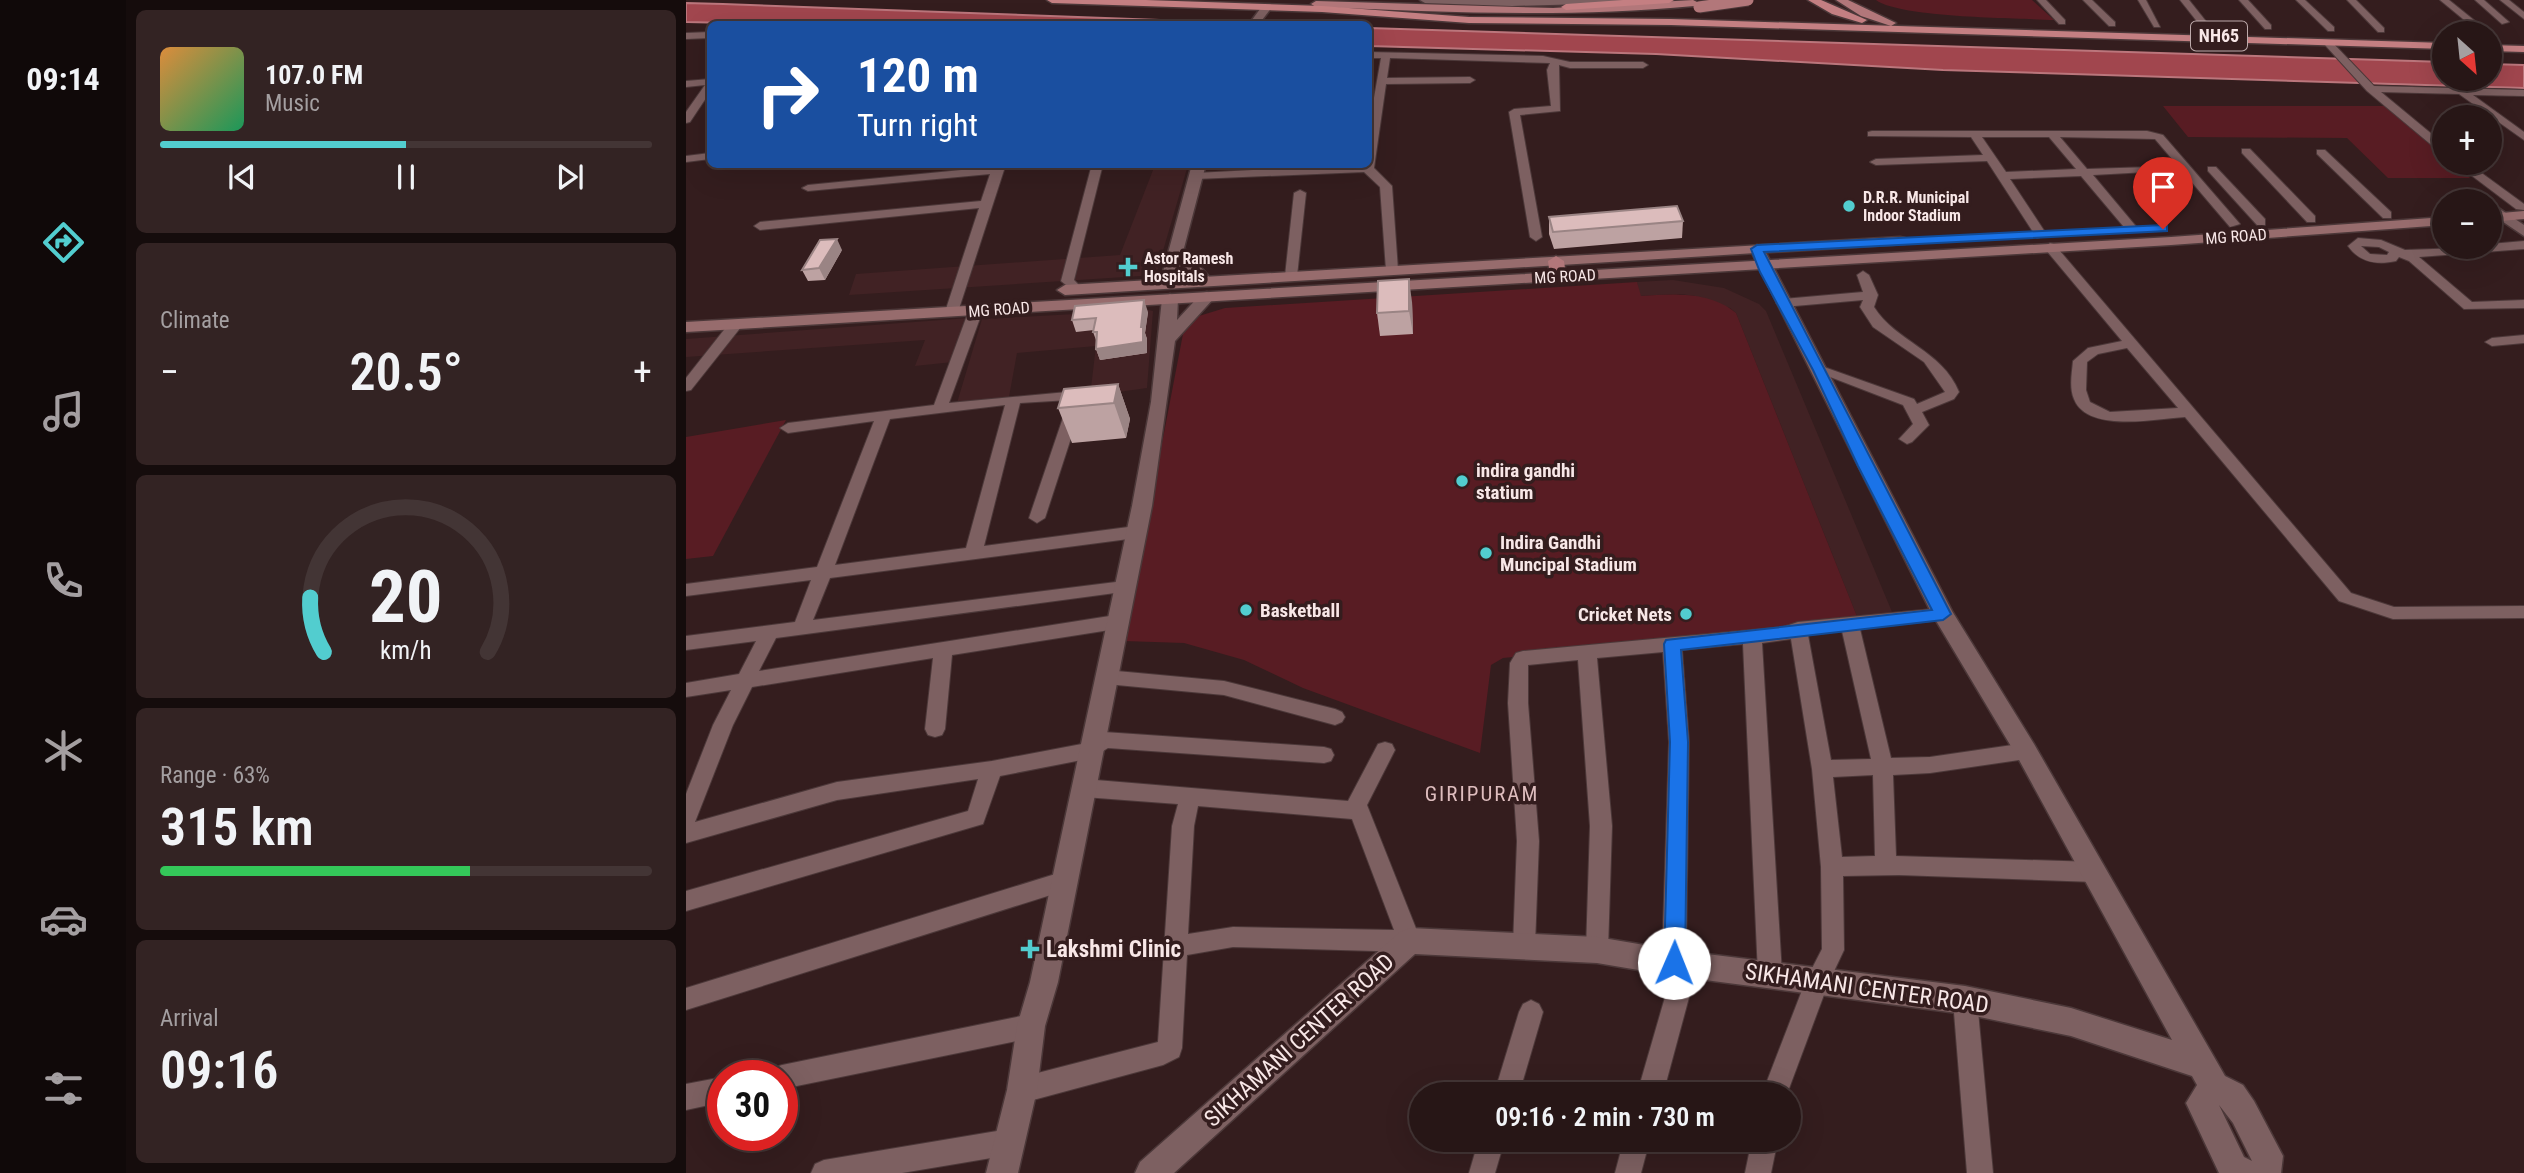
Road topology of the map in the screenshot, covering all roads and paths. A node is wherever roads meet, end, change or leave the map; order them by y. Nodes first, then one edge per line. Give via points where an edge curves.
1 (1052, 0) edge
2 (1177, 0) edge
3 (1425, 0) edge
4 (1619, 0) edge
5 (1669, 0) edge
6 (1716, 0) edge
7 (1748, 0) edge
8 (1813, 0) edge
9 (1841, 0) edge
10 (2041, 0) edge
11 (2087, 0) edge
12 (2143, 0) edge
13 (2184, 0) edge
14 (2243, 0) edge
15 (2300, 0) edge
16 (2351, 0) edge
17 (2444, 0) edge
18 (2479, 0) edge
19 (2504, 0) edge
20 (1512, 1) edge
21 (1271, 3) edge
22 (1696, 3) edge
23 (1319, 7) junction
24 (2524, 16) edge
25 (1257, 21) edge
26 (2470, 21) edge
27 (1671, 22) junction
28 (2062, 22) dead end
29 (2505, 22) dead end
30 (1891, 23) junction
31 (2112, 24) dead end
32 (1868, 25) junction
33 (1791, 26) junction
34 (2157, 26) dead end
35 (2206, 27) dead end
36 (2268, 27) dead end
37 (2331, 29) dead end
38 (2381, 30) dead end
39 (707, 35) edge
40 (686, 36) edge
41 (2401, 43) junction
42 (2432, 44) edge
43 (2331, 45) junction
44 (2502, 46) edge
45 (2524, 47) edge
46 (1372, 55) edge
47 (1386, 56) junction
48 (1555, 62) junction
49 (1643, 65) dead end
50 (1470, 80) dead end
51 (686, 84) edge
52 (707, 87) edge
53 (707, 88) edge
54 (2369, 88) junction
55 (1377, 89) edge
56 (707, 90) edge
57 (2432, 90) edge
58 (2461, 91) joint
59 (2524, 93) edge
60 (686, 94) edge
61 (1373, 110) edge
62 (707, 112) edge
63 (688, 115) edge
64 (1974, 133) junction
65 (2051, 133) junction
66 (1872, 134) dead end
67 (2522, 135) edge
68 (2432, 140) edge
69 (2246, 152) dead end
70 (2321, 152) dead end
71 (707, 156) edge
72 (686, 159) edge
73 (1991, 159) junction
74 (1876, 162) dead end
75 (989, 168) edge
76 (998, 168) edge
77 (1097, 168) edge
78 (1368, 168) joint
79 (2147, 169) dead end
80 (2212, 169) dead end
81 (1197, 170) edge
82 (2083, 173) junction
83 (2473, 175) edge
84 (2002, 176) junction
85 (808, 188) dead end
86 (1300, 193) dead end
87 (988, 204) junction
88 (2432, 213) edge
89 (2509, 213) edge
90 (2386, 215) junction
91 (2311, 219) junction
92 (2261, 222) junction
93 (2432, 222) edge
94 (2234, 224) junction
95 (760, 226) dead end
96 (2133, 230) junction
97 (2524, 234) edge
98 (1535, 237) dead end
99 (2046, 241) junction
100 (2524, 245) edge
101 (1176, 248) junction
102 (1760, 257) junction
103 (1557, 269) junction
104 (1392, 270) junction
105 (1863, 275) dead end
106 (1291, 276) junction
107 (1076, 289) junction
108 (1205, 289) junction
109 (1169, 291) junction
110 (1871, 295) junction
111 (1783, 303) junction
112 (2524, 304) edge
113 (953, 305) junction
114 (976, 310) junction
115 (686, 315) edge
116 (736, 324) junction
117 (686, 327) edge
118 (1168, 339) junction
119 (2524, 339) edge
120 (2492, 342) dead end
121 (2131, 343) junction
122 (1819, 370) junction
123 (686, 387) edge
124 (1014, 399) junction
125 (939, 410) junction
126 (1915, 411) junction
127 (2188, 412) junction
128 (884, 416) junction
129 (788, 428) dead end
130 (1907, 439) dead end
131 (1037, 518) dead end
132 (1136, 532) junction
133 (973, 554) junction
134 (822, 572) junction
135 (1124, 587) junction
136 (686, 590) edge
137 (2524, 612) edge
138 (1943, 614) junction
139 (1116, 622) junction
140 (1850, 626) junction
141 (801, 629) junction
142 (1798, 629) junction
143 (769, 633) junction
144 (1752, 636) junction
145 (686, 643) edge
146 (1672, 644) junction
147 (943, 648) junction
148 (1587, 650) junction
149 (1106, 677) junction
150 (745, 681) junction
151 (686, 690) edge
152 (1335, 717) dead end
153 (935, 729) dead end
154 (1092, 750) junction
155 (1385, 750) dead end
156 (2026, 751) junction
157 (1324, 755) dead end
158 (1883, 766) junction
159 (992, 769) junction
160 (1822, 769) junction
161 (1084, 788) junction
162 (1190, 797) junction
163 (1360, 811) junction
164 (686, 820) edge
165 (686, 834) edge
166 (1885, 865) junction
167 (1832, 867) junction
168 (2095, 872) junction
169 (1065, 881) junction
170 (686, 901) edge
171 (1410, 941) junction
172 (1524, 945) junction
173 (1178, 946) junction
174 (1597, 950) junction
175 (1680, 963) junction
176 (1770, 974) junction
177 (1818, 980) junction
178 (686, 999) edge
179 (1965, 1000) junction
180 (1531, 1012) dead end
181 (1031, 1026) junction
182 (798, 1074) edge
183 (2209, 1078) junction
184 (1510, 1082) edge
185 (1653, 1082) edge
186 (1779, 1082) edge
187 (1022, 1090) junction
188 (707, 1092) edge
189 (686, 1097) edge
190 (1009, 1142) junction
191 (1488, 1152) edge
192 (1634, 1152) edge
193 (1762, 1152) edge
194 (824, 1173) edge
195 (1002, 1173) edge
196 (1151, 1173) edge
197 (1482, 1173) edge
198 (1628, 1173) edge
199 (1758, 1173) edge
200 (1980, 1173) edge
201 (2244, 1173) edge
202 (2262, 1173) edge

1 - 21 highway, NH65
2 - 21 highway, NH65
3 - 20 street
4 - 20 street
5 - 23 highway, NH65 via 1561,7
6 - 22 main road, bridge
6 - 33 highway via 1737,13
7 - 22 main road, bridge
8 - 32 highway, NH65
9 - 30 main road
10 - 28 street
11 - 31 street
12 - 34 street
13 - 35 street
14 - 36 street
15 - 37 street
16 - 38 street
17 - 26 street
18 - 29 street
19 - 24 street
21 - 23 highway, NH65
21 - 25 street
22 - 23 main road via 1562,16
22 - 27 highway via 1706,8 1706,14
23 - 27 highway, NH65 via 1458,19
27 - 33 highway, NH65
30 - 32 highway, NH65
30 - 41 highway, NH65
32 - 33 highway, NH65
32 - 43 highway, NH65
39 - 40 street
41 - 42 highway, NH65
41 - 43 highway, NH65
43 - 54 street
44 - 45 highway
46 - 47 street
47 - 48 street
47 - 55 street
48 - 49 street
48 - 98 street via 1556,109 1514,112
50 - 55 street
51 - 52 street
53 - 60 street
54 - 57 street
54 - 68 street
55 - 61 street
56 - 63 street
58 - 59 street
58 - 67 street
62 - 63 street
64 - 65 street
64 - 66 street
64 - 73 street
65 - 82 street
65 - 94 street via 2159,137
69 - 91 street
70 - 90 street
71 - 72 street
73 - 74 street
73 - 84 street
75 - 85 street
76 - 87 street
77 - 107 street via 1067,281
78 - 81 street
78 - 104 street via 1386,186
79 - 82 street
80 - 92 street
81 - 101 street
82 - 84 street
82 - 96 street
83 - 89 street
84 - 99 street
86 - 106 street
87 - 95 street
87 - 113 street
88 - 90 main road, MG ROAD
89 - 97 street
90 - 91 main road, MG ROAD
91 - 92 main road, MG ROAD
92 - 94 main road, MG ROAD
93 - 99 main road, MG ROAD
94 - 96 main road, MG ROAD
96 - 99 main road, MG ROAD
99 - 102 main road, MG ROAD
99 - 121 street
100 - 112 street via 2397,253 2413,258 2469,306
101 - 108 street
101 - 109 street
102 - 103 main road, MG ROAD
102 - 111 street
103 - 104 main road, MG ROAD
103 - 108 main road, MG ROAD
104 - 106 main road, MG ROAD
105 - 110 street
106 - 108 main road, MG ROAD
107 - 109 main road, MG ROAD
107 - 113 main road, MG ROAD
108 - 109 main road, MG ROAD
108 - 118 street
109 - 114 main road, MG ROAD
109 - 118 street
110 - 111 street
110 - 126 street via 1867,307 1878,324 1928,359 1952,392
111 - 122 street
113 - 114 main road, MG ROAD
113 - 115 main road, MG ROAD
113 - 116 main road, MG ROAD
114 - 125 street
116 - 117 main road, MG ROAD
116 - 123 street
118 - 132 street
119 - 120 street
121 - 127 street
121 - 127 street via 2093,351 2080,361 2078,393 2082,402 2110,417
122 - 126 street via 1899,397
122 - 138 street
124 - 125 street
124 - 131 street via 1078,395
124 - 133 street
125 - 128 street
126 - 130 street via 1922,425
127 - 137 street via 2345,597 2393,614
128 - 129 street
128 - 134 street
132 - 133 street
132 - 135 street
133 - 134 street
134 - 136 street
134 - 141 street
135 - 139 street
135 - 141 street
138 - 140 street
138 - 156 street
139 - 147 street
139 - 149 street
140 - 142 street
140 - 158 street
141 - 143 street
142 - 144 street
142 - 160 street
143 - 145 street
143 - 150 street
144 - 146 street
144 - 176 street
146 - 148 street
146 - 175 street via 1679,742
147 - 150 street
147 - 153 street
148 - 172 street via 1533,655 1519,663 1528,841
148 - 174 street via 1601,826
149 - 152 street via 1224,688
149 - 154 street
150 - 151 street
150 - 164 street
154 - 157 street via 1104,740
154 - 159 street
154 - 161 street
155 - 163 street via 1357,805
156 - 158 street via 1930,765
156 - 168 street
158 - 160 street
158 - 166 street
159 - 165 street via 837,791
159 - 170 street via 976,818
160 - 167 street
161 - 162 street
161 - 169 street
162 - 163 street
162 - 173 street via 1184,826
163 - 171 street
166 - 167 street
166 - 168 street
167 - 177 street via 1833,950
168 - 183 street
169 - 178 street
169 - 181 street
171 - 172 street, SIKHAMANI CENTER ROAD
171 - 173 street via 1233,937
171 - 196 street, SIKHAMANI CENTER ROAD
172 - 174 street, SIKHAMANI CENTER ROAD
173 - 187 street via 1170,1048
174 - 175 street, SIKHAMANI CENTER ROAD
175 - 176 street, SIKHAMANI CENTER ROAD
175 - 185 street
176 - 177 street, SIKHAMANI CENTER ROAD
177 - 179 street, SIKHAMANI CENTER ROAD
177 - 186 street
179 - 183 street, SIKHAMANI CENTER ROAD via 2071,1022
179 - 200 street
180 - 184 street
181 - 182 street
181 - 187 street
183 - 201 street via 2201,1103 2233,1168
183 - 202 street via 2236,1098 2268,1159
187 - 190 street
188 - 189 street
190 - 194 street
190 - 195 street
191 - 197 street
192 - 198 street
193 - 199 street

